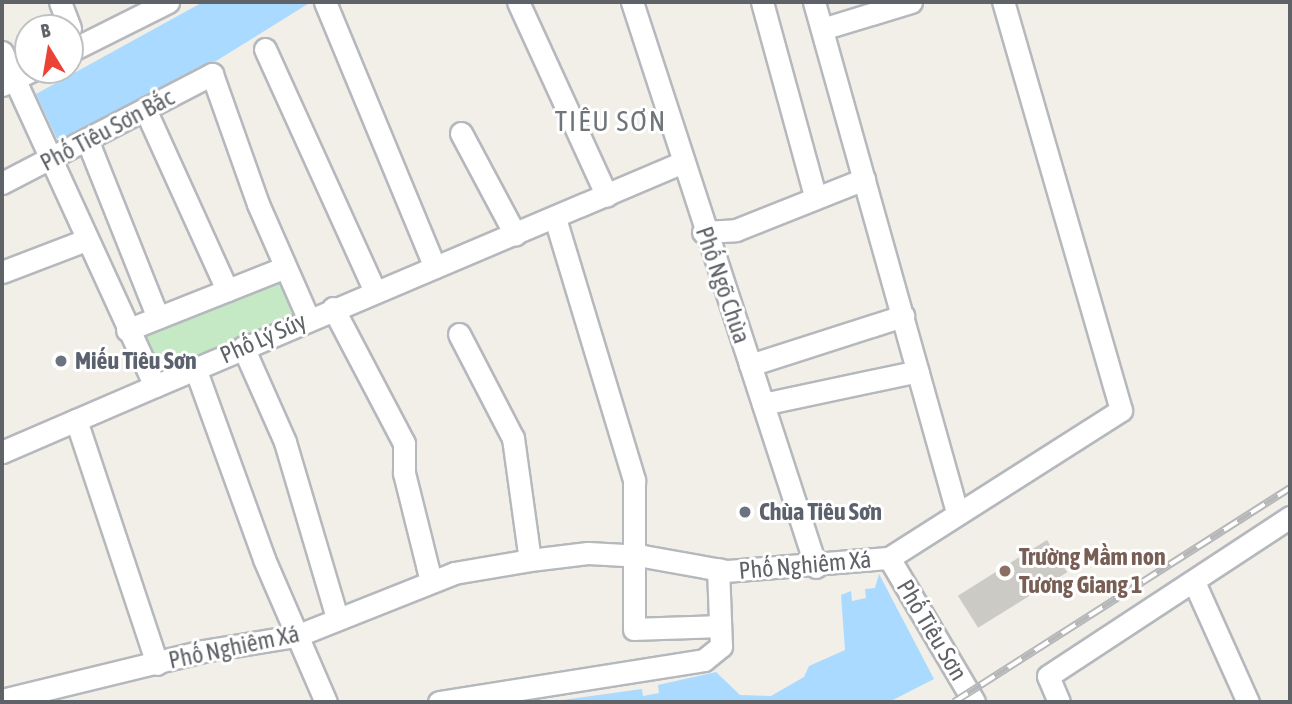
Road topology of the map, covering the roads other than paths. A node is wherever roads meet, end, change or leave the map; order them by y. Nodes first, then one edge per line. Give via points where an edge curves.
1 (325, 2) edge
2 (518, 2) edge
3 (632, 2) edge
4 (762, 2) edge
5 (814, 2) edge
6 (911, 2) edge
7 (1003, 2) edge
8 (161, 3) edge
9 (822, 29) junction
10 (84, 34) edge
11 (265, 49) dead end
12 (2, 52) edge
13 (14, 73) edge
14 (19, 84) edge
15 (145, 109) junction
16 (461, 134) dead end
17 (88, 142) junction
18 (49, 162) junction
19 (682, 162) junction
20 (864, 178) junction
21 (2, 183) edge
22 (607, 196) junction
23 (815, 196) junction
24 (555, 218) junction
25 (704, 232) junction
26 (515, 234) junction
27 (86, 240) junction
28 (285, 267) junction
29 (435, 267) junction
30 (2, 272) edge
31 (227, 290) junction
32 (375, 291) junction
33 (333, 308) junction
34 (903, 316) junction
35 (158, 318) junction
36 (308, 318) junction
37 (127, 330) junction
38 (459, 334) dead end
39 (243, 347) junction
40 (750, 365) junction
41 (195, 368) junction
42 (918, 371) junction
43 (155, 386) junction
44 (763, 404) junction
45 (76, 420) junction
46 (2, 453) edge
47 (957, 512) junction
48 (1290, 517) edge
49 (631, 556) junction
50 (889, 558) junction
51 (530, 560) junction
52 (816, 567) junction
53 (718, 569) junction
54 (431, 581) junction
55 (1194, 582) junction
56 (337, 618) junction
57 (720, 626) junction
58 (296, 636) junction
59 (157, 664) junction
60 (71, 694) edge
61 (2, 700) edge
62 (326, 702) edge
63 (439, 702) edge
64 (974, 702) edge
65 (1059, 702) edge
66 (1248, 702) edge

1 - 29 street
2 - 22 street
3 - 19 street, Phố Ngõ Chùa
4 - 23 street
5 - 9 street
6 - 9 street
7 - 47 street, Phố Nghiêm Xá via 1121,410
8 - 10 street
9 - 20 street
11 - 32 street
12 - 13 street
14 - 18 street
15 - 17 street, Phố Tiêu Sơn Bắc
15 - 28 street, Phố Tiêu Sơn Bắc via 212,74
15 - 31 street
16 - 26 street
17 - 18 street, Phố Tiêu Sơn Bắc
17 - 35 street
18 - 21 street, Phố Tiêu Sơn Bắc
18 - 27 street
19 - 22 street, Phố Lý Súy
19 - 25 street, Phố Ngõ Chùa
20 - 23 street
20 - 34 street
22 - 24 street, Phố Lý Súy
23 - 25 street via 736,230
24 - 26 street, Phố Lý Súy
24 - 49 street via 634,480
25 - 40 street, Phố Ngõ Chùa
26 - 29 street, Phố Lý Súy
27 - 30 street
27 - 37 street
28 - 31 street
28 - 36 street
29 - 32 street, Phố Lý Súy
31 - 35 street
32 - 33 street, Phố Lý Súy
33 - 36 street, Phố Lý Súy
33 - 54 street via 404,443 404,473
34 - 40 street
34 - 42 street
35 - 37 street
36 - 39 street, Phố Lý Súy
37 - 43 street
38 - 51 street via 513,438
39 - 41 street, Phố Lý Súy
39 - 56 street via 285,442
40 - 44 street, Phố Ngõ Chùa
41 - 43 street, Phố Lý Súy
41 - 58 street
42 - 44 street
42 - 47 street
43 - 45 street, Phố Lý Súy
44 - 52 street, Phố Ngõ Chùa
45 - 46 street, Phố Lý Súy
45 - 59 street
47 - 50 street, Phố Nghiêm Xá
48 - 55 street
49 - 51 street, Phố Nghiêm Xá via 588,553
49 - 53 street, Phố Nghiêm Xá
49 - 57 street via 634,629
50 - 52 street, Phố Nghiêm Xá
50 - 64 street, Phố Tiêu Sơn
51 - 54 street, Phố Nghiêm Xá
52 - 53 street, Phố Nghiêm Xá
53 - 57 street
54 - 56 street, Phố Nghiêm Xá
55 - 65 street via 1048,676
55 - 66 street
56 - 58 street, Phố Nghiêm Xá
57 - 63 street via 720,650 697,663
58 - 59 street, Phố Nghiêm Xá
58 - 62 street
59 - 60 street, Phố Nghiêm Xá
60 - 61 street, Phố Nghiêm Xá

